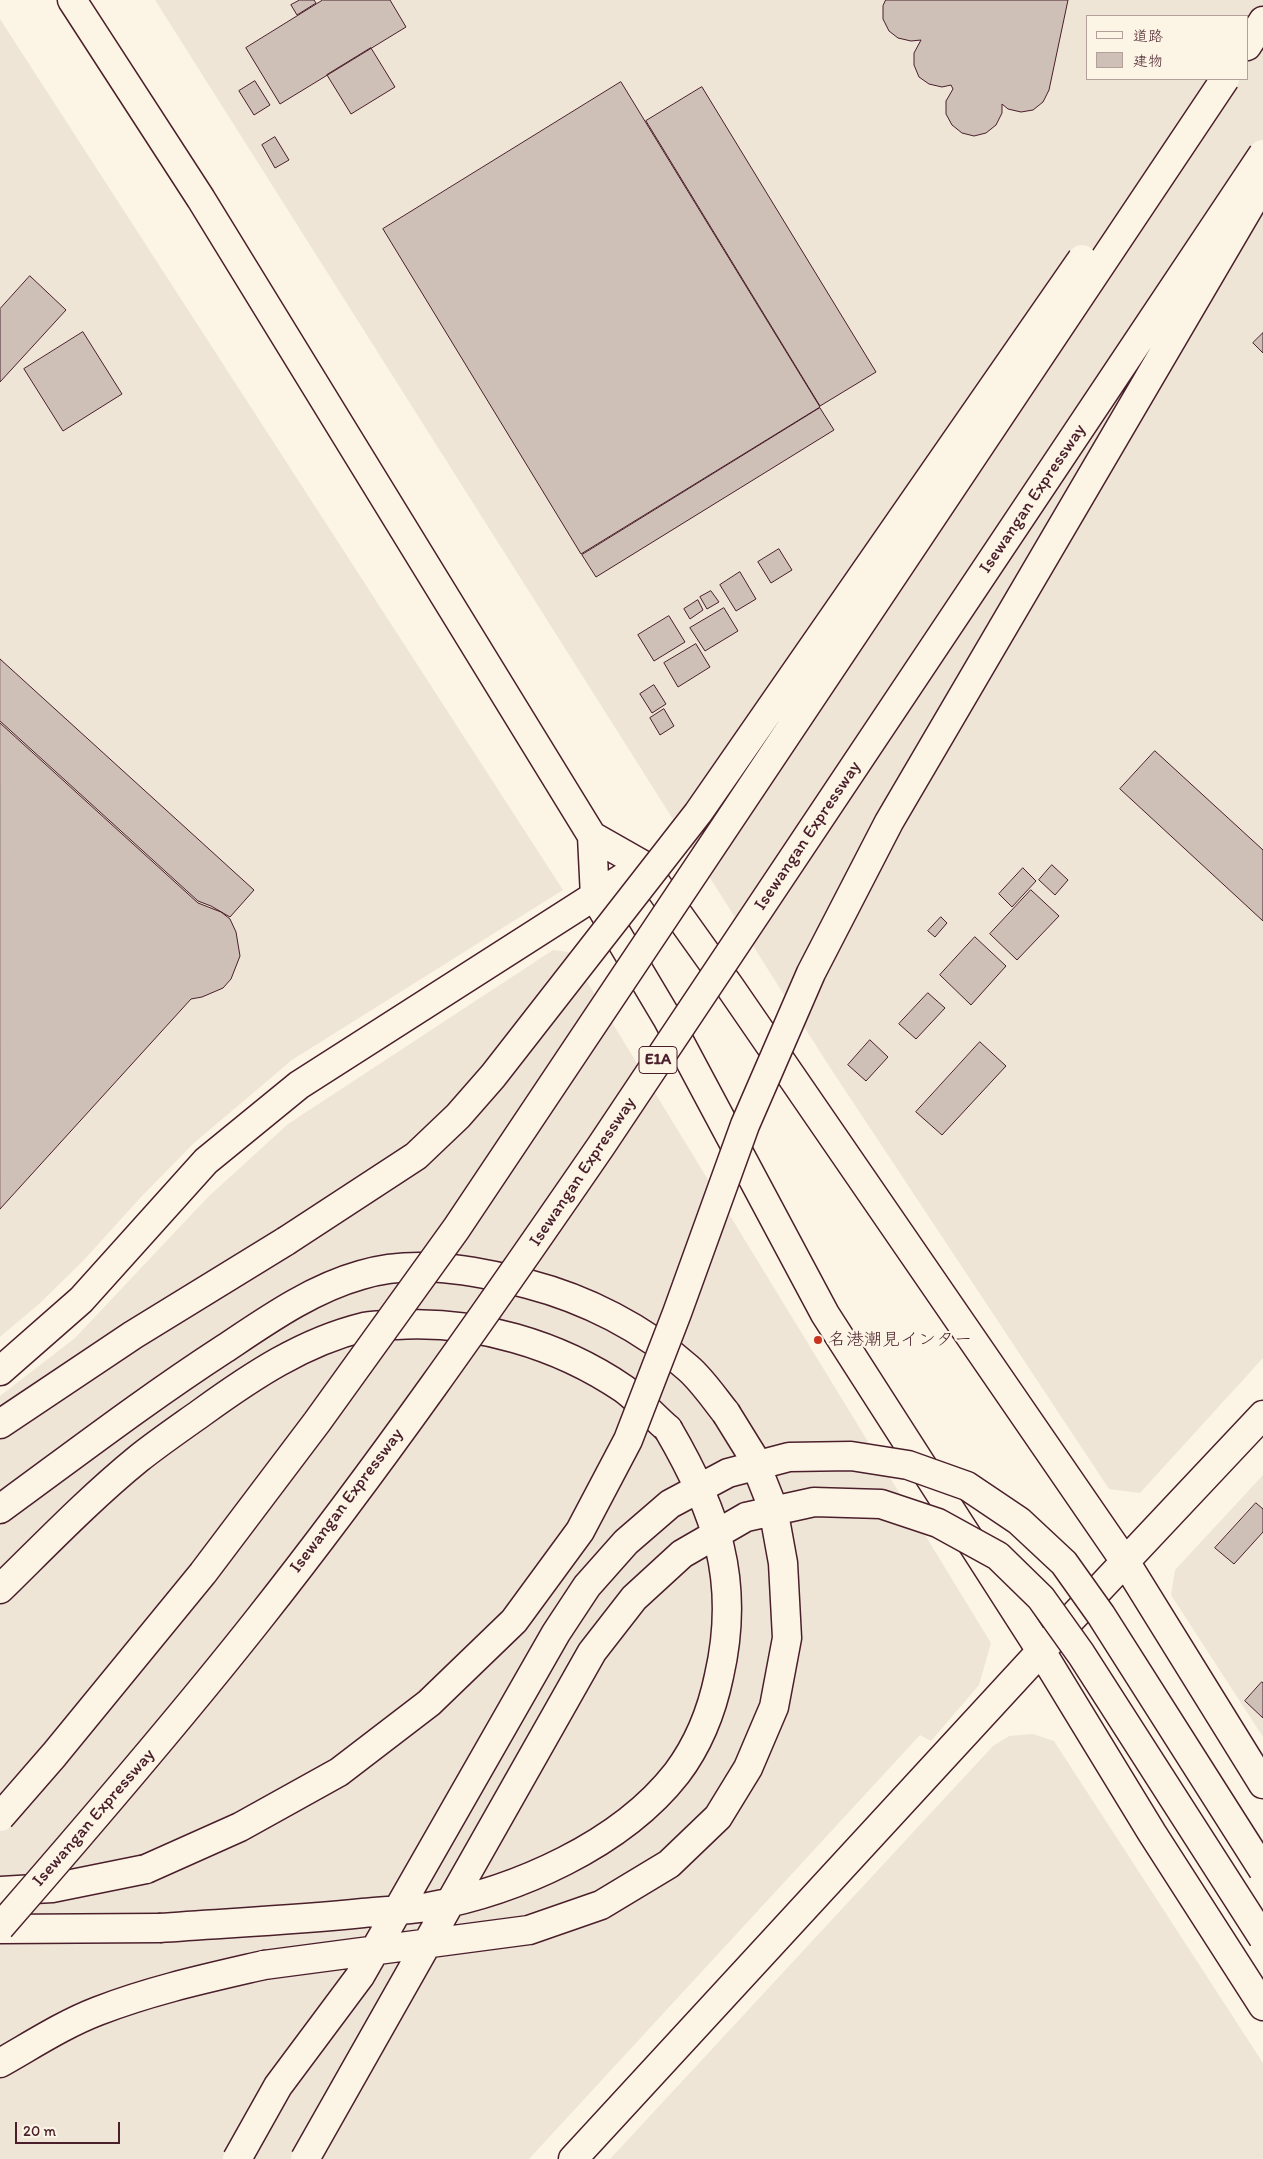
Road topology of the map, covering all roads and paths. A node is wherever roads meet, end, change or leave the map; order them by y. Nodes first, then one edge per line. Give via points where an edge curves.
1 (72, 0) edge
2 (1263, 17) edge
3 (1263, 21) edge
4 (1248, 37) edge
5 (1248, 44) edge
6 (1215, 80) edge
7 (1224, 80) edge
8 (1263, 154) edge
9 (1263, 184) edge
10 (592, 836) junction
11 (643, 865) junction
12 (595, 897) junction
13 (0, 1371) edge
14 (1263, 1415) edge
15 (0, 1424) edge
16 (0, 1509) edge
17 (1126, 1563) junction
18 (0, 1589) edge
19 (1041, 1651) junction
20 (1263, 1784) edge
21 (0, 1817) edge
22 (1263, 1870) edge
23 (0, 1891) edge
24 (0, 1928) edge
25 (1263, 1938) edge
26 (1263, 2006) edge
27 (0, 2063) edge
28 (237, 2159) edge
29 (305, 2159) edge
30 (573, 2159) edge

1 - 10 main road via 201,199
2 - 4 main road
3 - 5 main road
6 - 15 main road, bridge via 1115,211 698,813 547,1009 464,1110 416,1156 360,1195 133,1335
7 - 21 main road, bridge via 456,1229 203,1573
8 - 24 main road, Isewangan Expressway / E1A, bridge via 601,1146 490,1307 259,1619
9 - 23 main road, bridge via 889,822 819,956 746,1125 628,1440 580,1531 514,1621 429,1703 339,1772 240,1827 146,1869 52,1888
10 - 11 main road
10 - 12 main road
11 - 12 main road
11 - 17 main road
12 - 13 main road via 299,1085 206,1161 80,1300
12 - 19 main road via 667,1018 825,1314
14 - 17 main road
16 - 27 main road, bridge via 179,1378 310,1296 361,1275 402,1268 448,1268 494,1274 585,1302 633,1328 689,1368 726,1413 752,1455 773,1508 783,1563 787,1638 774,1707 748,1768 718,1817 669,1864 601,1906 529,1930 264,1965 179,1985 97,2011
17 - 19 main road
17 - 20 main road
18 - 24 main road, bridge via 138,1459 227,1394 288,1355 326,1338 367,1326 413,1324 449,1325 498,1333 541,1348 624,1390 668,1429 691,1469 713,1521 729,1605 726,1646 716,1691 700,1735 677,1773 644,1808 603,1840 523,1879 428,1907 344,1915 159,1928
19 - 26 main road
19 - 30 main road
22 - 28 main road, bridge via 1102,1615 1064,1564 1019,1522 968,1486 908,1465 850,1456 789,1456 728,1473 670,1504 626,1542 588,1586 556,1633 360,1976 278,2086
25 - 29 main road, bridge via 1081,1654 1041,1598 998,1556 938,1522 881,1504 814,1502 746,1517 682,1554 634,1598 592,1652

